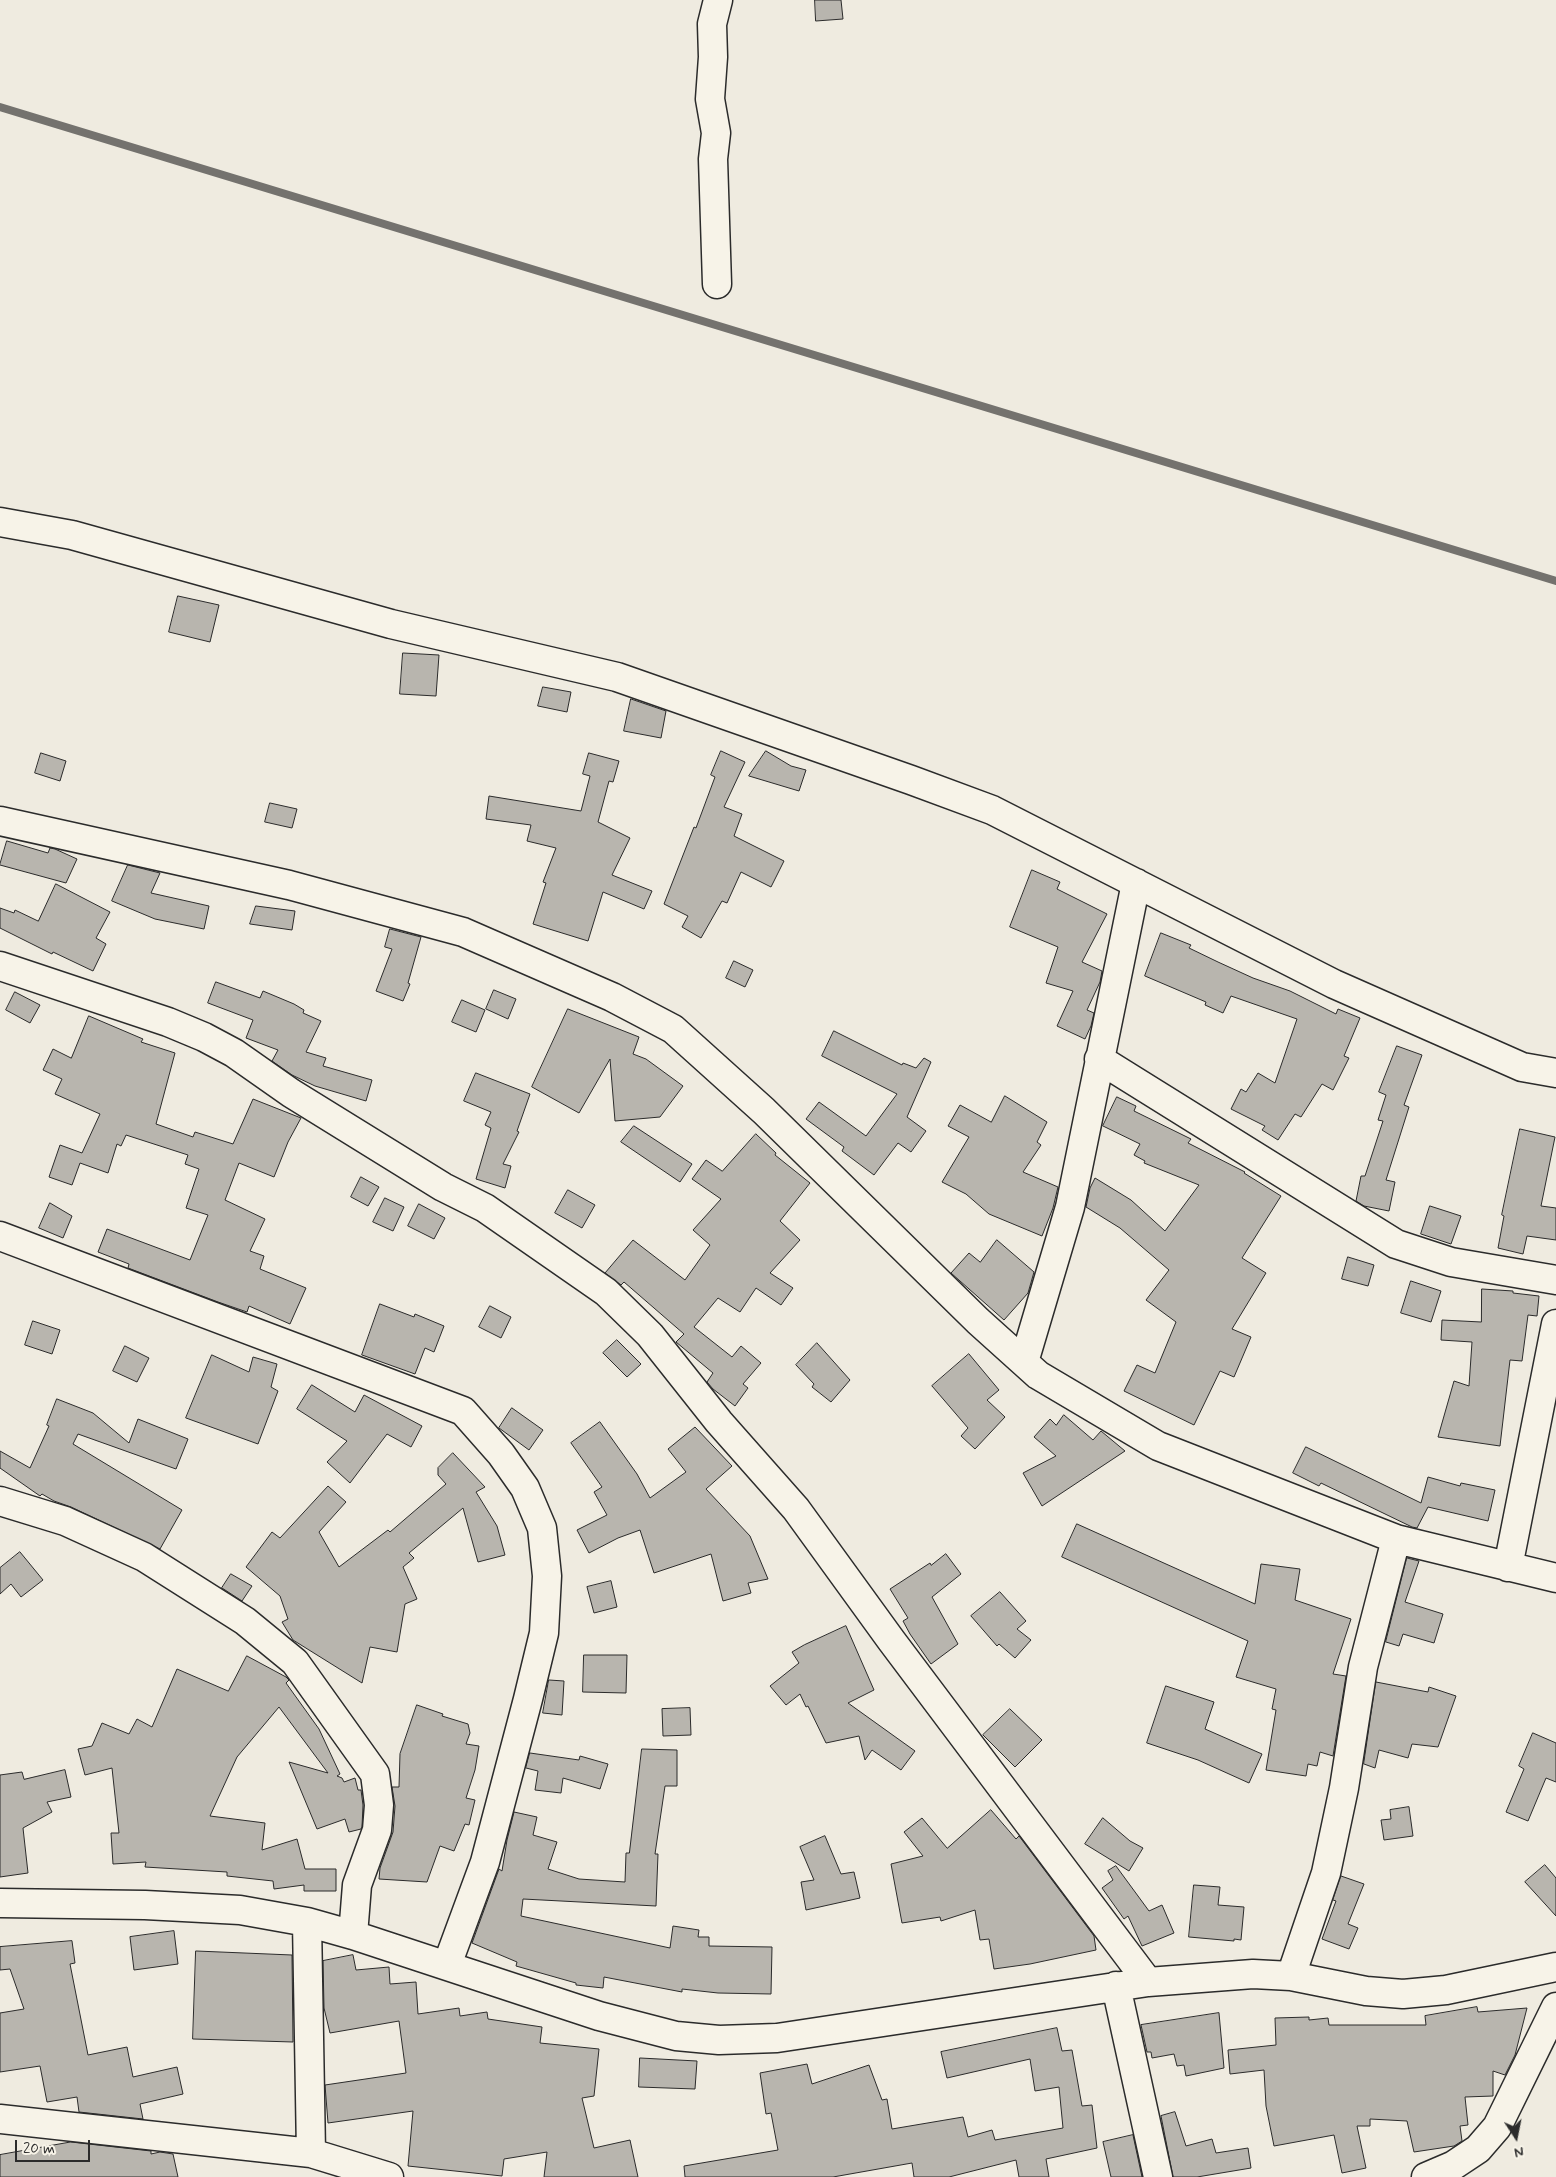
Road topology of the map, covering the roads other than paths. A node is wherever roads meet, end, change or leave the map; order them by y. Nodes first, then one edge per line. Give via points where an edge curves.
1 (718, 0) edge
2 (717, 284) dead end
3 (0, 522) edge
4 (0, 821) edge
5 (1136, 883) junction
6 (0, 966) edge
7 (1099, 1059) junction
8 (1556, 1073) edge
9 (0, 1236) edge
10 (1556, 1280) edge
11 (1556, 1324) edge
12 (1024, 1362) junction
13 (0, 1501) edge
14 (1396, 1539) junction
15 (1508, 1568) junction
16 (1556, 1578) edge
17 (0, 1903) edge
18 (307, 1922) junction
19 (353, 1934) junction
20 (447, 1965) junction
21 (1556, 1966) edge
22 (1291, 1976) junction
23 (1148, 1982) junction
24 (1116, 1986) junction
25 (1556, 2007) edge
26 (0, 2119) edge
27 (311, 2153) junction
28 (389, 2177) edge
29 (1158, 2177) edge
30 (1426, 2177) edge

1 - 2 street via 712,24 710,99 716,133 713,159
3 - 5 street via 72,535 391,624 617,677 992,810
4 - 12 street via 289,885 463,932 612,997 673,1029 764,1111
5 - 7 street
5 - 8 street via 1334,984 1522,1067
6 - 23 street via 168,1022 234,1053 291,1093 443,1187 485,1208 606,1292 650,1335 719,1422 796,1509
7 - 10 street via 1396,1244 1451,1262
7 - 12 street via 1070,1207
9 - 20 street via 463,1411 501,1454 525,1488 542,1528 547,1576 544,1633 485,1862
11 - 15 street
12 - 14 street via 1038,1375 1158,1446
13 - 19 street via 65,1521 144,1557 245,1620 295,1662 375,1774 379,1805 377,1830 357,1885
14 - 15 street
14 - 22 street via 1363,1667 1344,1788 1326,1873
15 - 16 street
17 - 18 street via 145,1904 230,1910
18 - 19 street
18 - 27 street
19 - 20 street
20 - 24 street via 599,2016 676,2036 719,2040 777,2038
21 - 22 street via 1446,1990 1403,1994 1366,1991
22 - 23 street via 1253,1974
23 - 24 street
24 - 29 street
25 - 30 street via 1498,2127 1478,2149 1454,2165
26 - 27 street
27 - 28 street

